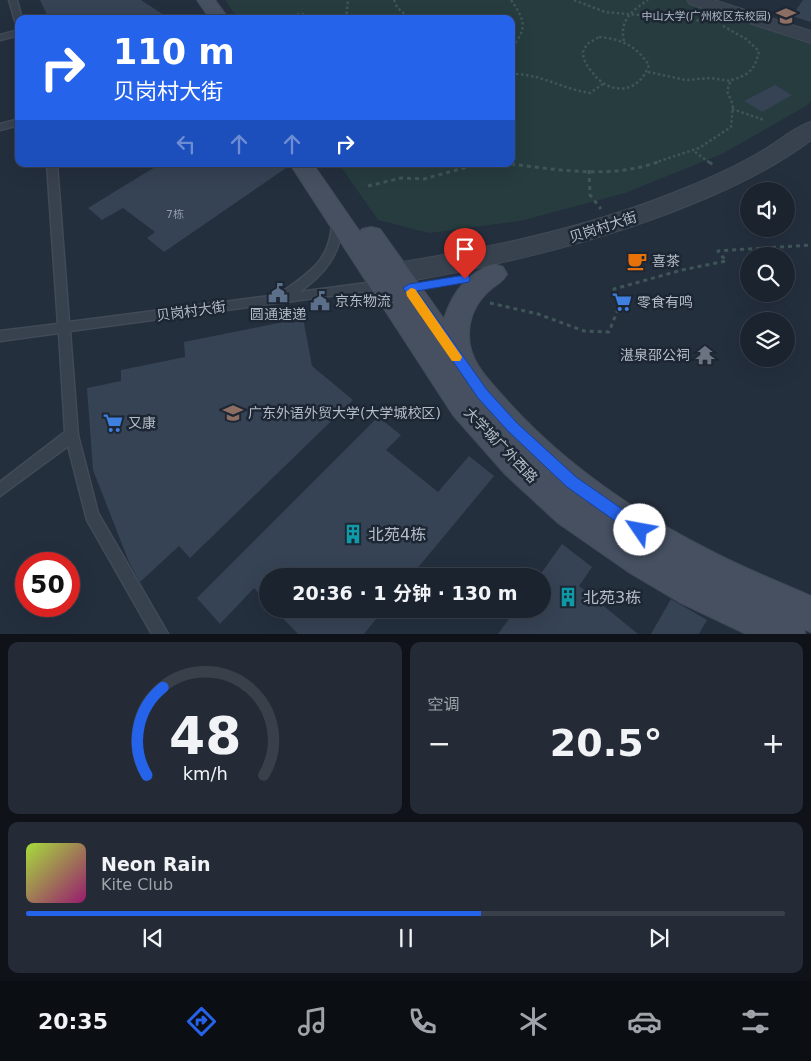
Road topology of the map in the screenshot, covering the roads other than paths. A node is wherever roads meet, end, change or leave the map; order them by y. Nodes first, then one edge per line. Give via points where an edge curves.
1 (13, 0) edge
2 (190, 0) edge
3 (206, 0) edge
4 (696, 0) edge
5 (17, 15) edge
6 (200, 15) edge
7 (217, 15) edge
8 (15, 33) edge
9 (811, 37) edge
10 (0, 38) edge
11 (15, 123) edge
12 (0, 126) edge
13 (811, 129) edge
14 (811, 150) edge
15 (52, 167) edge
16 (303, 167) edge
17 (323, 167) edge
18 (334, 213) junction
19 (494, 274) junction
20 (396, 282) junction
21 (272, 300) junction
22 (64, 329) junction
23 (0, 336) edge
24 (460, 364) junction
25 (72, 435) junction
26 (0, 490) edge
27 (811, 614) edge
28 (161, 634) edge
29 (787, 634) edge

1 - 5 lane
2 - 6 main road
3 - 7 main road
4 - 9 street
8 - 10 lane
11 - 12 lane
13 - 20 street, 贝岗村大街 via 726,180 678,201 621,222 528,249
14 - 19 street, 贝岗村大街 via 755,184 682,217 549,262
15 - 22 lane
16 - 18 main road, 大学城广外西路
17 - 20 main road, 大学城广外西路
18 - 20 main road, 大学城广外西路
18 - 21 lane via 336,237 323,265 298,287
19 - 20 street, 贝岗村大街
19 - 24 main road via 480,282 462,306 455,337
20 - 21 lane, 贝岗村大街
20 - 24 main road, 大学城广外西路
20 - 29 main road, 大学城广外西路 via 464,406 516,463 556,500 650,566
21 - 22 lane, 贝岗村大街
22 - 23 lane, 贝岗村大街
22 - 25 lane
24 - 27 main road, 大学城广外西路 via 512,427 572,482 604,506 699,564
25 - 26 lane
25 - 28 lane via 92,514

